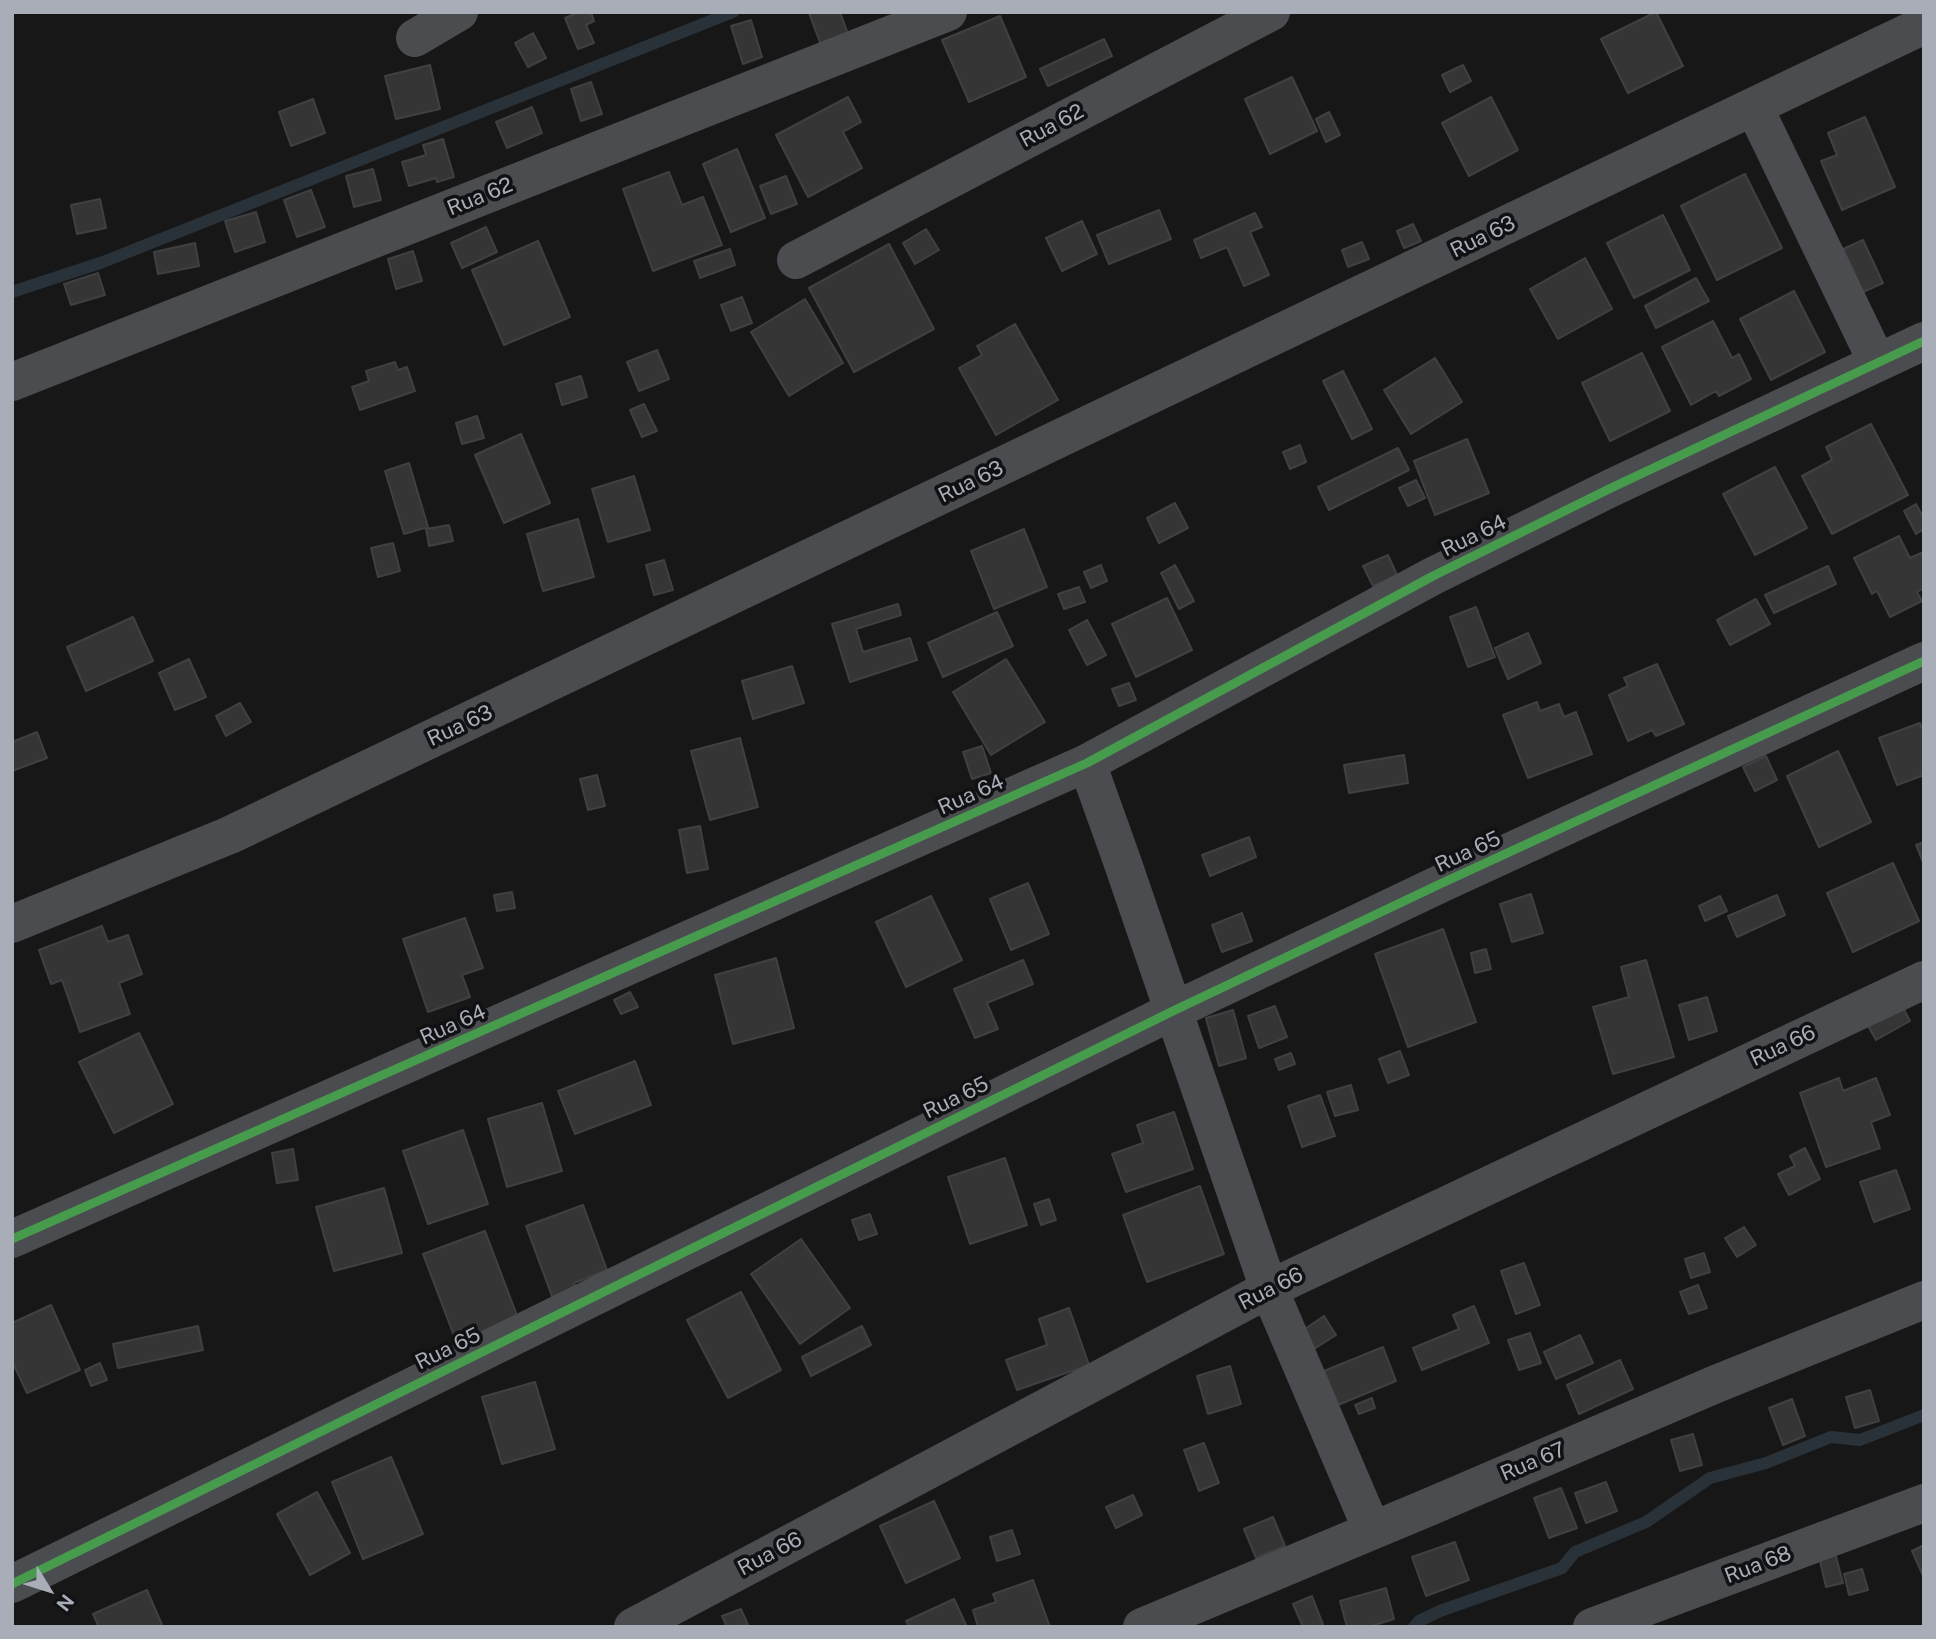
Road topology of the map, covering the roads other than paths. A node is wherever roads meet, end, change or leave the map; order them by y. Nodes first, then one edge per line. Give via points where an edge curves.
1 (459, 12) edge
2 (948, 12) edge
3 (1271, 12) edge
4 (1924, 25) edge
5 (415, 38) dead end
6 (1754, 107) junction
7 (796, 260) dead end
8 (1924, 341) edge
9 (1877, 362) junction
10 (12, 382) edge
11 (1924, 662) edge
12 (1087, 763) junction
13 (12, 924) edge
14 (1924, 980) edge
15 (1173, 1011) junction
16 (12, 1239) edge
17 (1269, 1289) junction
18 (1924, 1300) edge
19 (1924, 1503) edge
20 (1372, 1530) junction
21 (12, 1584) edge
22 (633, 1627) edge
23 (1142, 1627) edge
24 (1592, 1627) edge

1 - 5 street
2 - 10 street, Rua 62
3 - 7 street, Rua 62
4 - 6 street, Rua 63
6 - 9 street
6 - 13 street, Rua 63 via 230,835
8 - 9 street, Rua 64
9 - 12 street, Rua 64 via 1433,576
11 - 15 street, Rua 65
12 - 15 street
12 - 16 street, Rua 64
14 - 17 street, Rua 66
15 - 17 street
15 - 21 street, Rua 65
17 - 20 street
17 - 22 street, Rua 66
18 - 20 street, Rua 67
19 - 24 street, Rua 68
20 - 23 street, Rua 67

